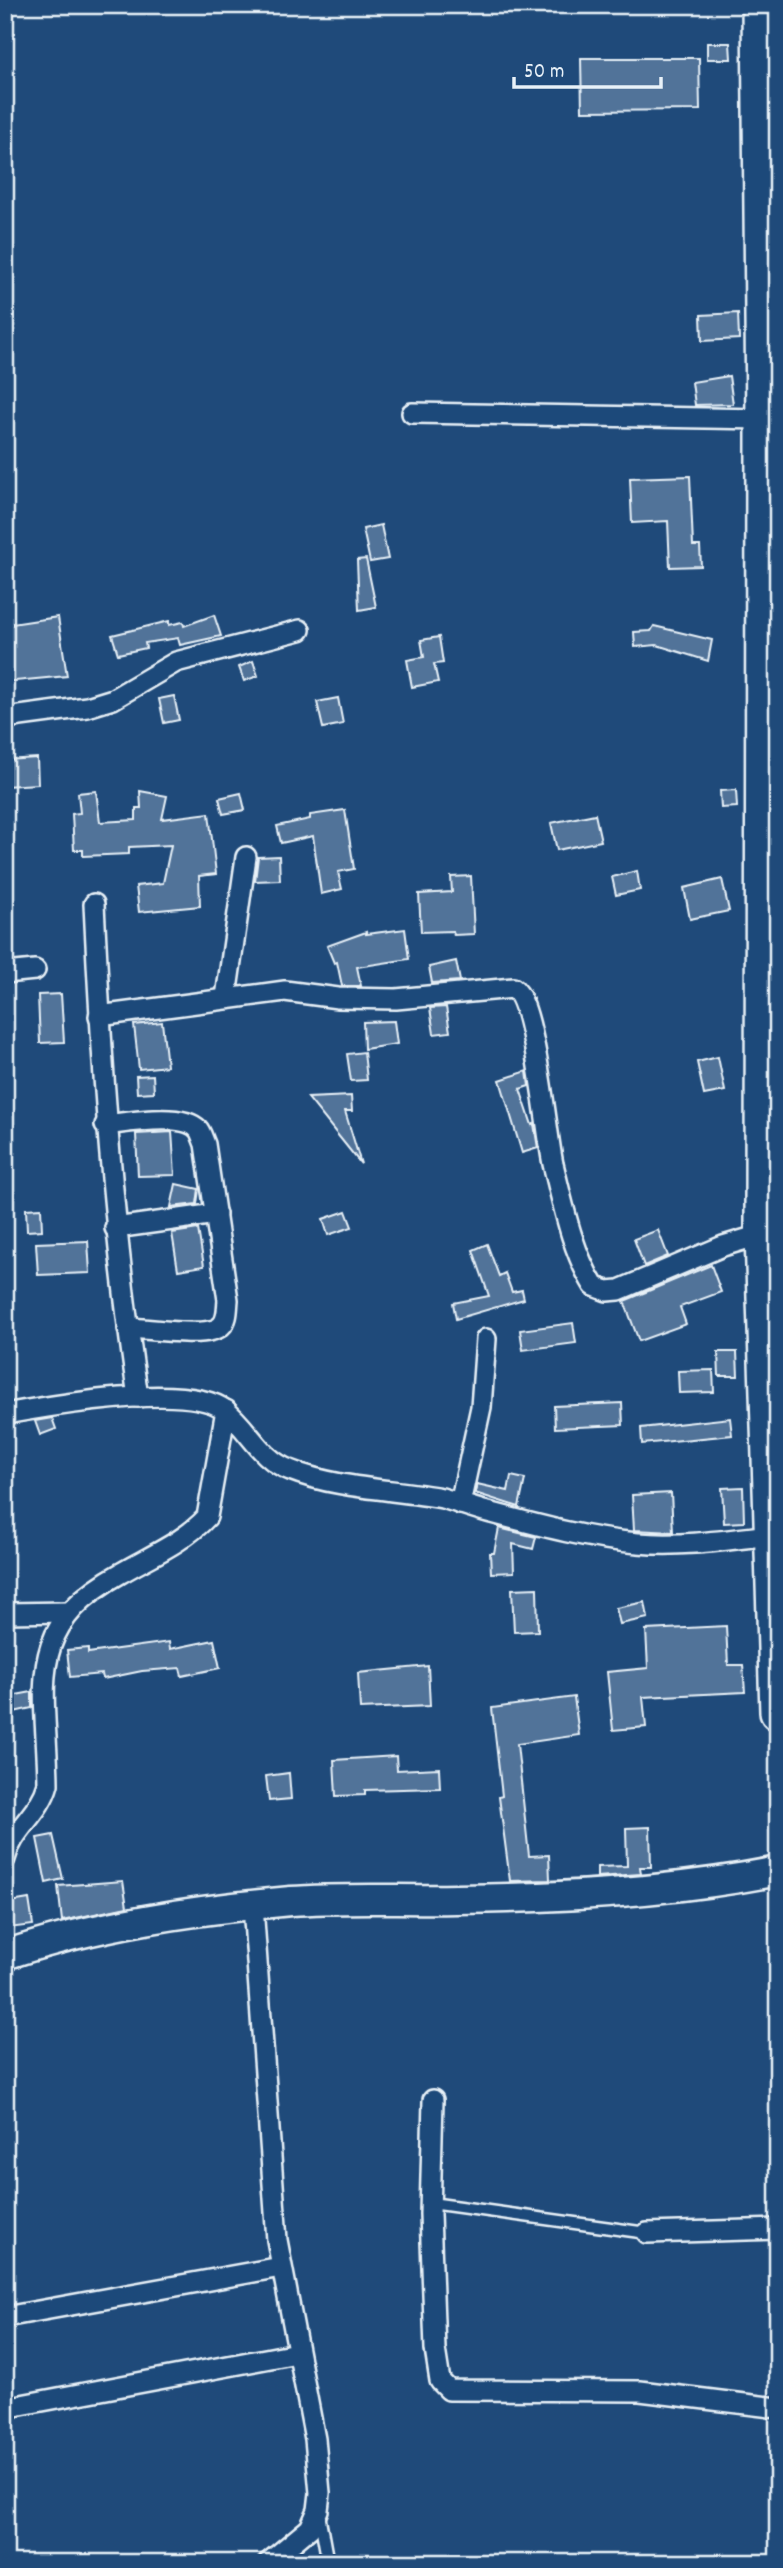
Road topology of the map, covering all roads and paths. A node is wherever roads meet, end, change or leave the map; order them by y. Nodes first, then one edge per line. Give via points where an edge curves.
1 (760, 5) edge
2 (412, 413) dead end
3 (764, 419) junction
4 (300, 630) dead end
5 (5, 718) edge
6 (246, 857) dead end
7 (94, 904) dead end
8 (35, 970) dead end
9 (5, 973) edge
10 (226, 998) junction
11 (99, 1016) junction
12 (105, 1125) junction
13 (216, 1214) junction
14 (115, 1228) junction
15 (763, 1234) junction
16 (128, 1328) junction
17 (486, 1339) dead end
18 (138, 1397) junction
19 (226, 1410) junction
20 (5, 1414) edge
21 (460, 1504) junction
22 (771, 1535) junction
23 (70, 1612) junction
24 (5, 1613) edge
25 (778, 1712) edge
26 (5, 1859) edge
27 (778, 1871) edge
28 (253, 1906) junction
29 (5, 1955) edge
30 (433, 2101) dead end
31 (431, 2203) junction
32 (778, 2229) edge
33 (647, 2233) joint
34 (281, 2267) junction
35 (5, 2317) edge
36 (297, 2353) junction
37 (5, 2408) edge
38 (778, 2408) edge
39 (318, 2510) junction
40 (268, 2563) edge
41 (328, 2563) edge

1 - 3 highway
2 - 3 street
3 - 15 highway
4 - 5 street via 176,662 113,699 87,707
6 - 10 street
7 - 11 street
8 - 9 street
10 - 11 street
10 - 15 street via 285,991 396,999 513,988 529,1017 554,1164 572,1235 594,1286 619,1290
11 - 12 street
12 - 13 street via 168,1120 187,1122 198,1129 205,1144
12 - 14 street
13 - 14 street
13 - 16 street via 228,1300 227,1316 220,1327 194,1333
14 - 16 street
15 - 22 highway
16 - 18 street
17 - 21 street via 481,1407
18 - 19 street via 199,1400
18 - 20 street
19 - 21 street via 258,1449 288,1470
19 - 23 street via 207,1517 176,1542 108,1580
21 - 22 street via 638,1544
22 - 25 highway
23 - 24 street
23 - 26 street via 45,1659 48,1784 43,1801 9,1844
27 - 28 street via 680,1886 569,1895
28 - 29 street via 88,1931
28 - 34 street
30 - 31 street
31 - 33 lane
31 - 38 street via 435,2349 443,2387 478,2392 640,2391
32 - 33 street
34 - 35 street
34 - 36 street
36 - 37 street
36 - 39 street via 320,2470
39 - 40 street via 310,2528
39 - 41 lane

